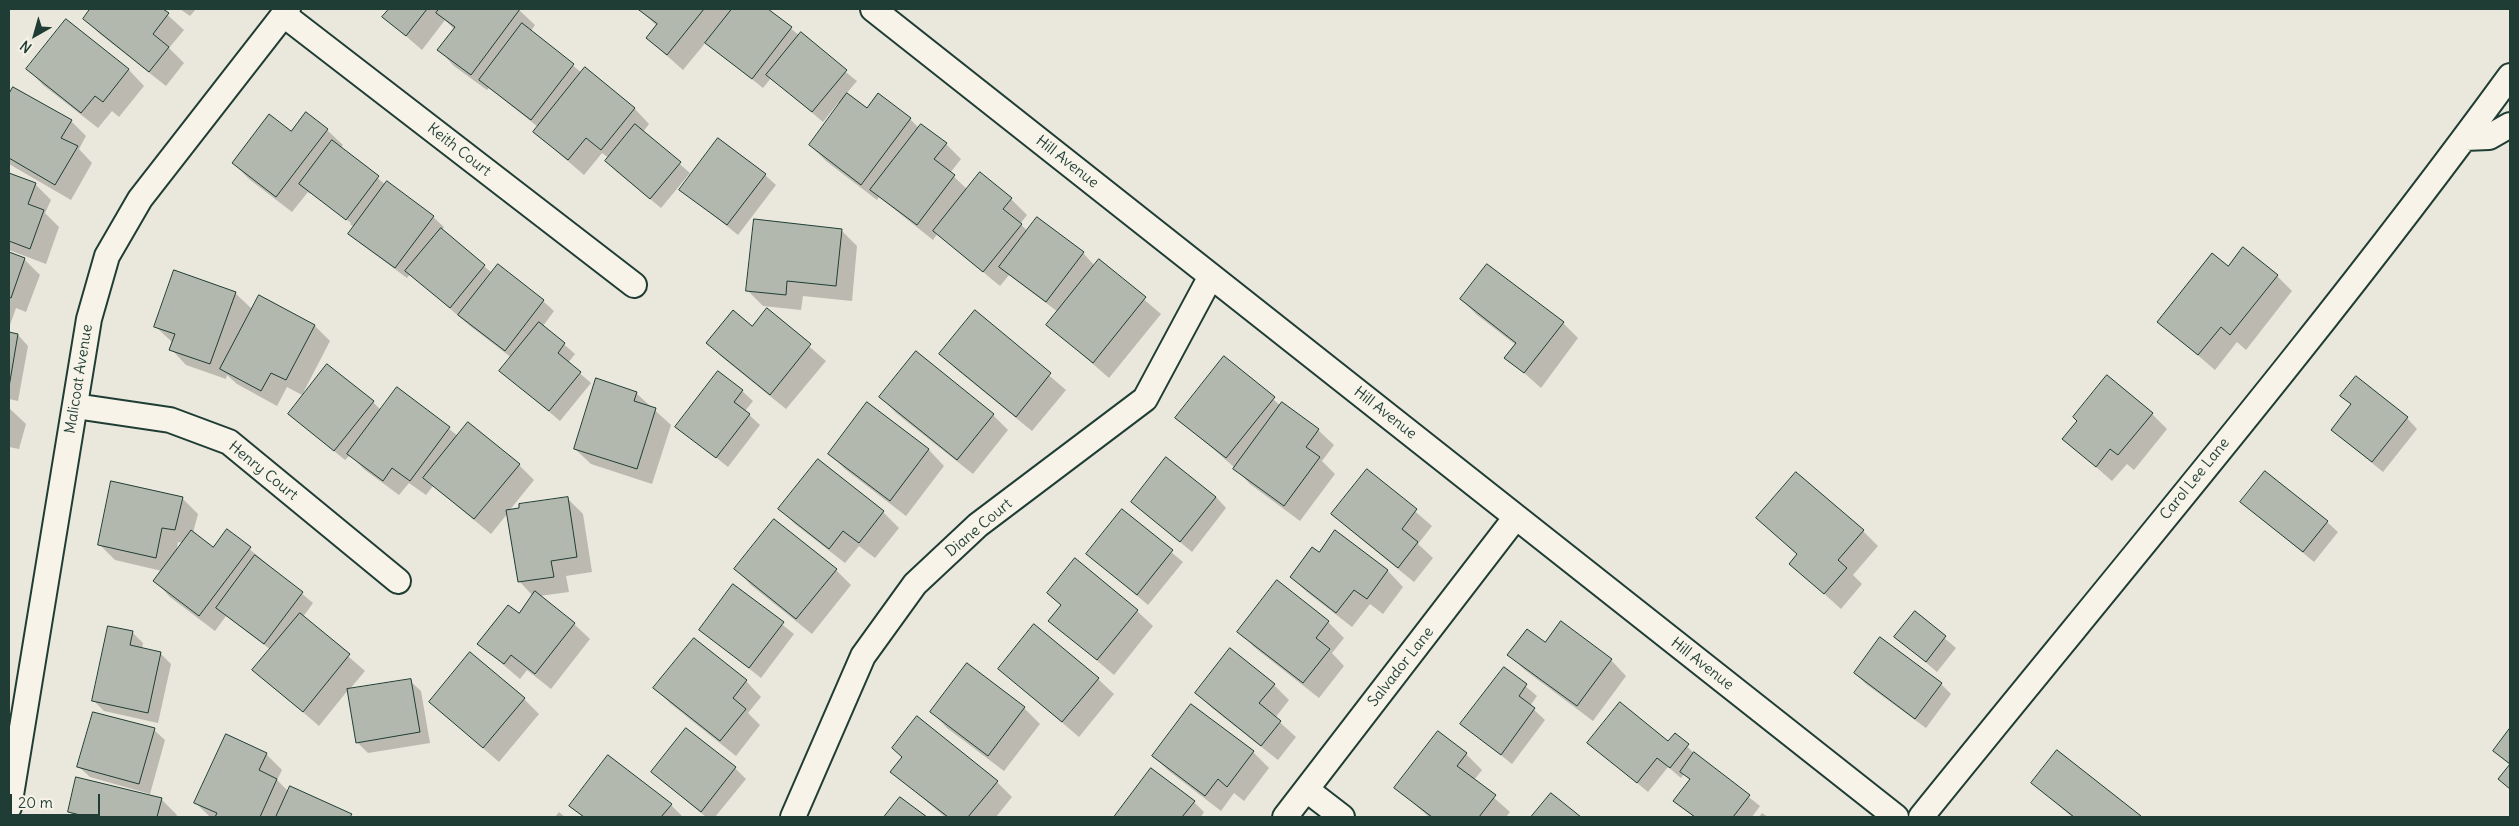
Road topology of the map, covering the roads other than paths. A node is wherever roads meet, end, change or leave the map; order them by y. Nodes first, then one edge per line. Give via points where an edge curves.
1 (873, 9) edge
2 (286, 12) edge
3 (2510, 76) edge
4 (2510, 125) edge
5 (2465, 138) junction
6 (1211, 276) junction
7 (634, 285) dead end
8 (75, 406) junction
9 (1516, 517) junction
10 (398, 581) dead end
11 (1307, 790) junction
12 (9, 807) edge
13 (793, 817) edge
14 (1286, 817) edge
15 (1342, 817) edge
16 (1896, 817) edge
17 (1920, 817) edge

1 - 6 street, Hill Avenue
2 - 7 street, Keith Court
2 - 8 street, Malicoat Avenue via 140,199 107,256 89,319
3 - 5 street, Carol Lee Lane
4 - 5 street via 2489,137
5 - 17 street, Carol Lee Lane via 2258,401
6 - 9 street, Hill Avenue
6 - 13 street, Diane Court via 1145,399 978,525 916,584 863,656
8 - 10 street, Henry Court via 170,420 229,442
8 - 12 street, Malicoat Avenue
9 - 11 street, Salvador Lane
9 - 16 street, Hill Avenue
11 - 14 street, Salvador Lane
11 - 15 street

